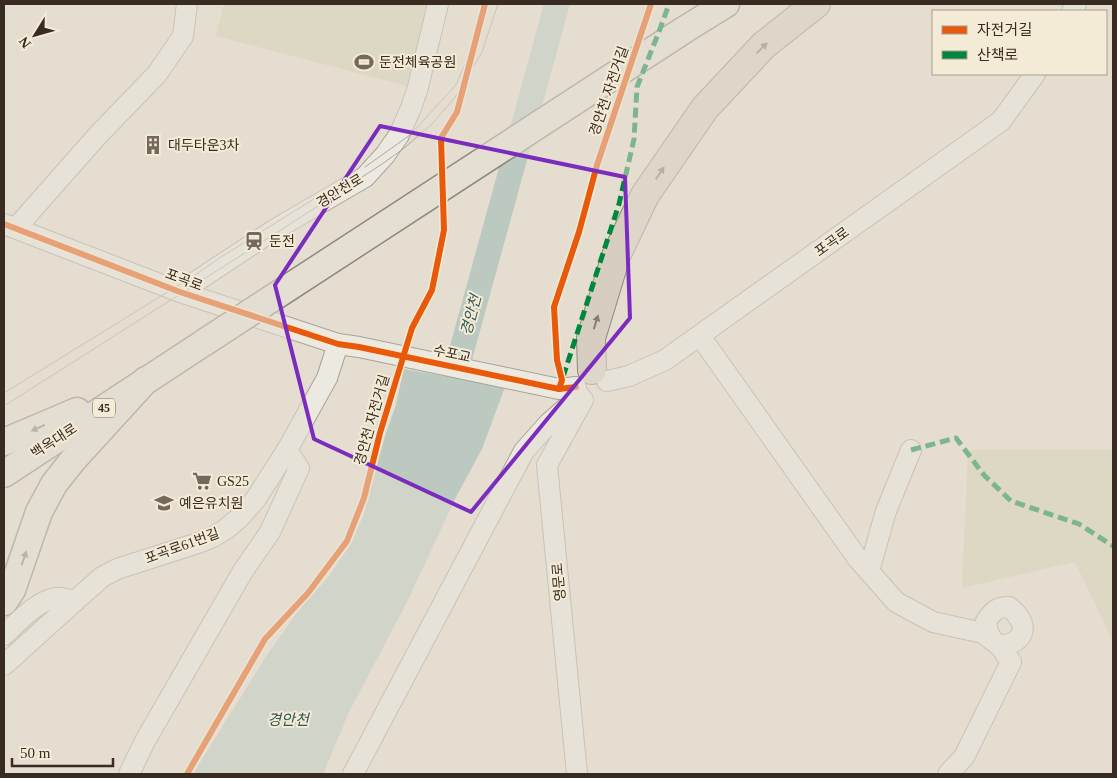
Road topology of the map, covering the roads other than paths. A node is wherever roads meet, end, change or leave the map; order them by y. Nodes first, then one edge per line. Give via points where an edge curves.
1 (187, 4) edge
2 (438, 4) edge
3 (726, 4) edge
4 (816, 4) edge
5 (1035, 75) edge
6 (10, 226) edge
7 (180, 292) junction
8 (700, 336) junction
9 (338, 344) junction
10 (359, 347) joint
11 (146, 380) junction
12 (540, 385) joint
13 (588, 386) junction
14 (4, 442) edge
15 (287, 450) junction
16 (911, 450) dead end
17 (4, 474) edge
18 (869, 572) junction
19 (75, 601) junction
20 (4, 602) edge
21 (4, 635) edge
22 (4, 665) edge
23 (129, 774) edge
24 (353, 774) edge
25 (577, 774) edge
26 (948, 774) edge

1 - 6 street via 183,36 157,74
2 - 7 street, 경안천로 via 411,108 399,135 385,155 365,177 274,230
3 - 11 main road, 백옥대로 / 45, bridge
13 -> 4 highway via 591,338 616,256 645,195 705,108 764,45
5 - 8 street, 포곡로 via 1001,121
6 - 7 street, 포곡로
7 - 9 street, 포곡로
8 - 13 street, 포곡로 via 665,360 629,376
8 - 18 street
9 - 10 street, 포곡로
9 - 15 street, 포곡로61번길 via 327,378
10 - 12 street, 수포교
11 -> 14 main road
11 - 17 main road, 백옥대로 / 45
20 -> 11 main road via 12,590 39,512 54,484
12 - 13 street, 포곡로 via 559,389
13 - 24 street via 524,451
13 - 25 street, 영문로 via 547,465
15 - 19 street, 포곡로61번길 via 254,500 226,529 198,543 116,569
15 - 23 street via 299,468 270,532 243,571
16 - 18 street via 886,511
18 - 26 street via 896,602 933,622 983,633 1011,662 964,757
19 - 21 street via 56,598 45,601
19 - 22 street, 포곡로61번길

